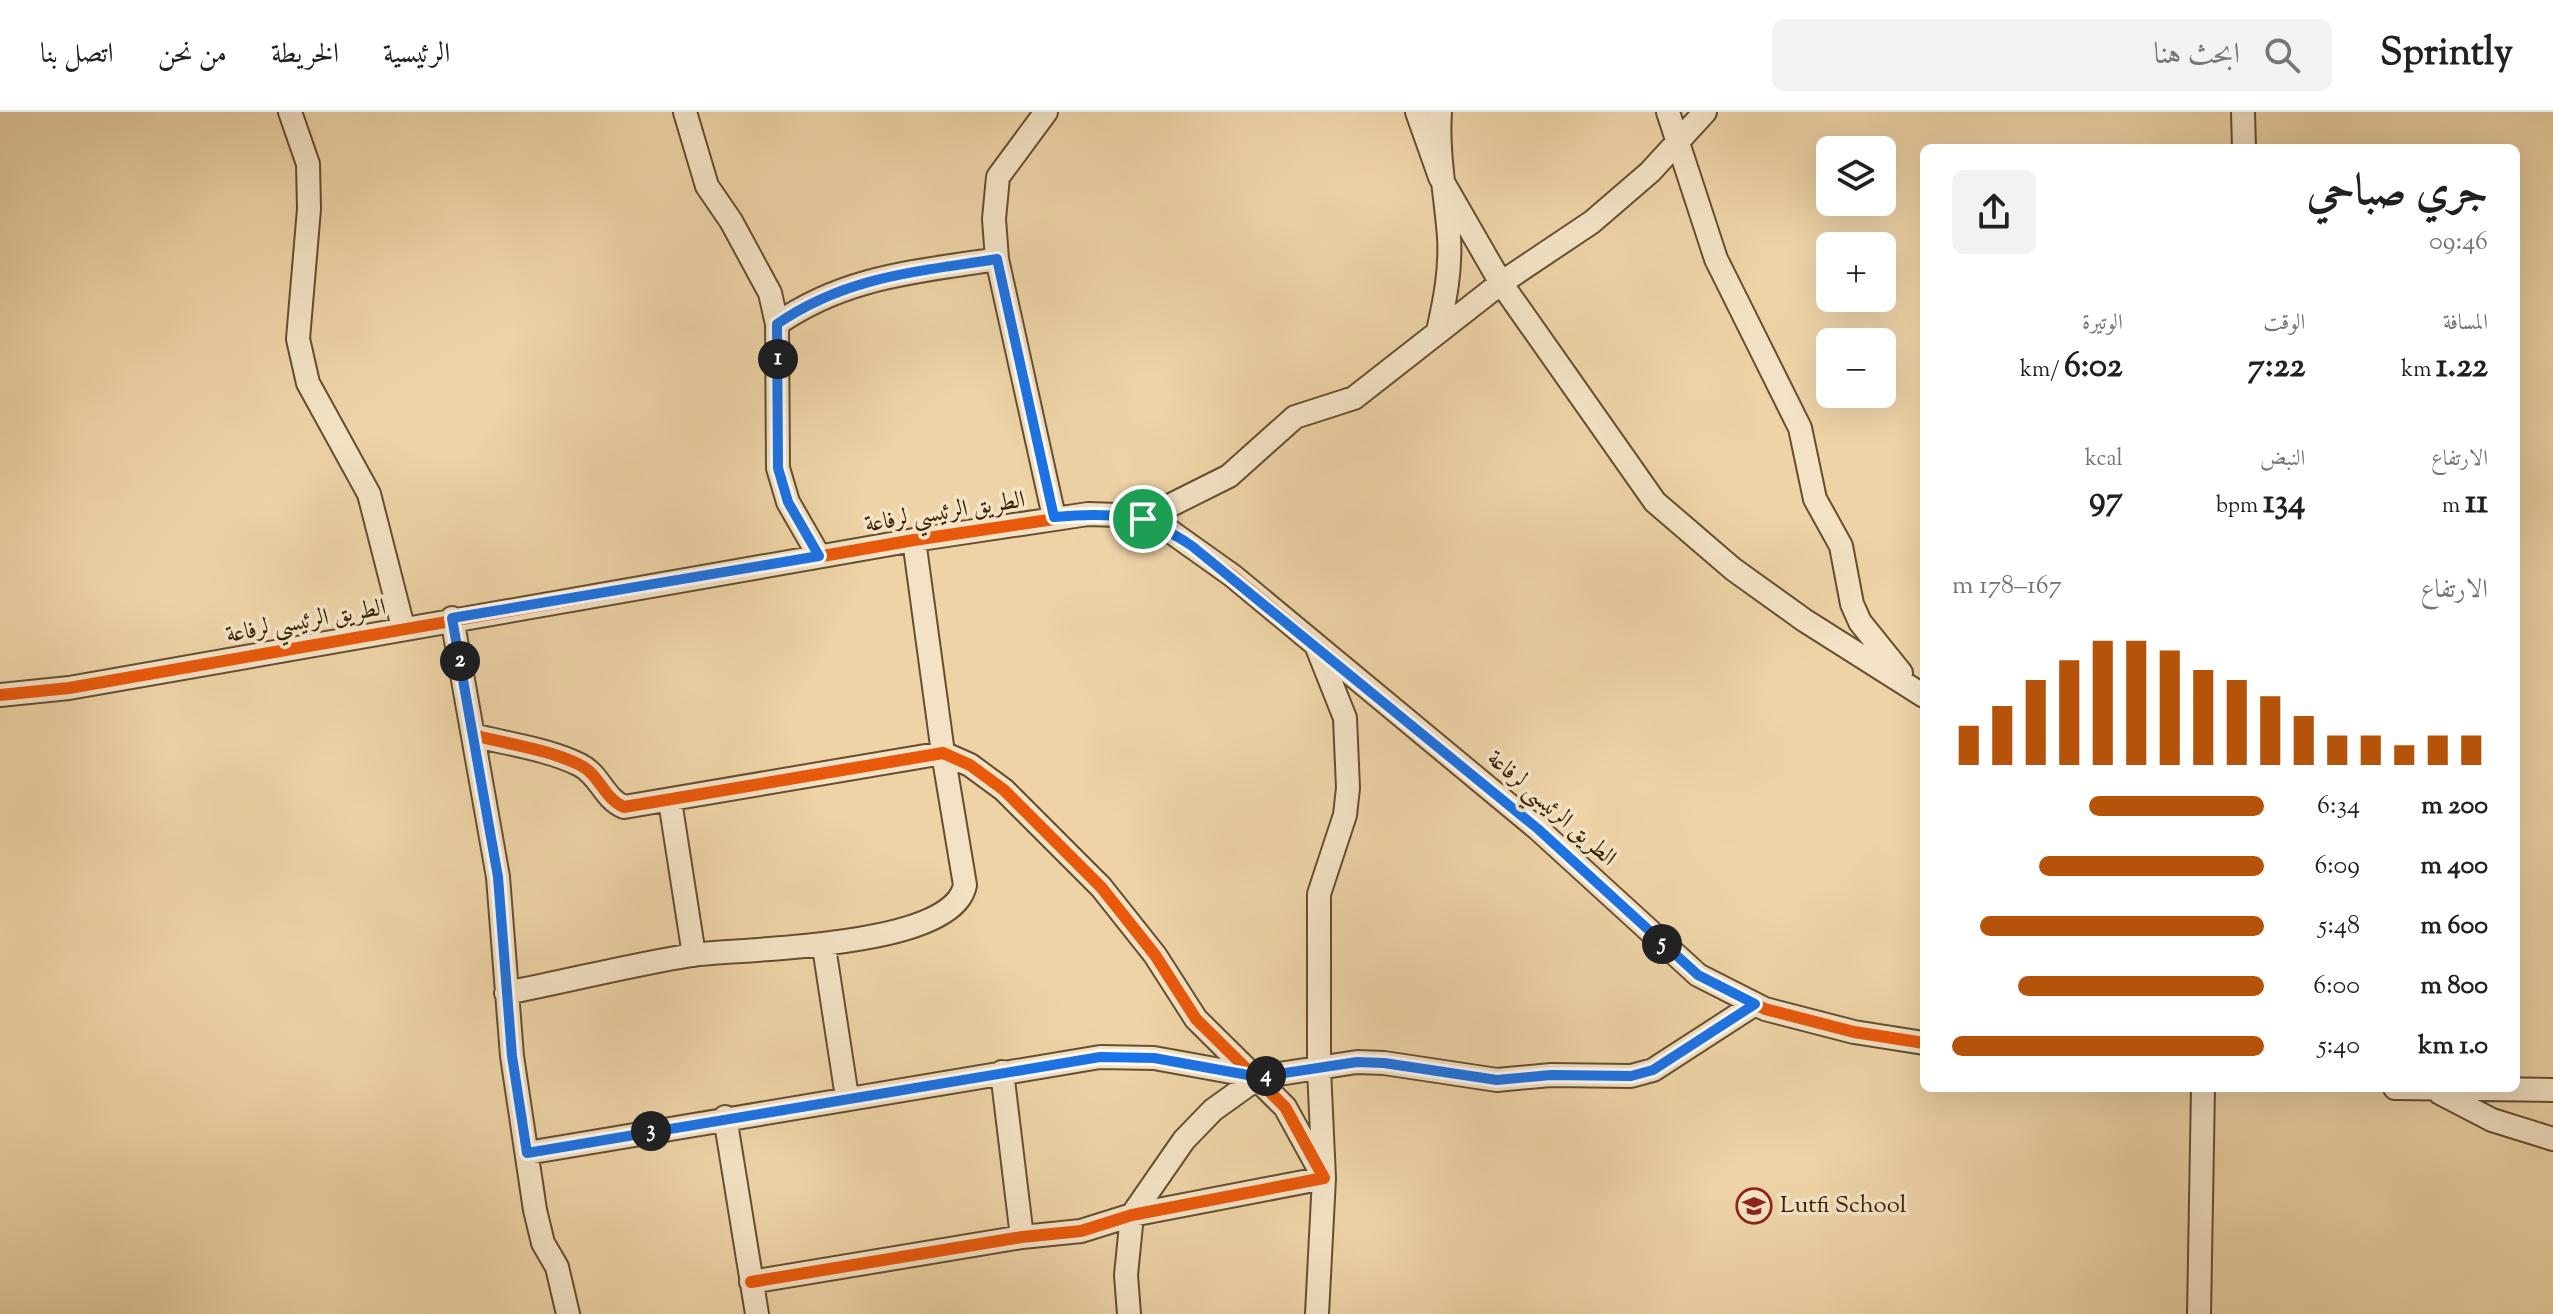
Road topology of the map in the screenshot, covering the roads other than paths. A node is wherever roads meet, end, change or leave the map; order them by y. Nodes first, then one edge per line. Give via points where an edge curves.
1 (290, 112) edge
2 (685, 112) edge
3 (1046, 112) edge
4 (1417, 112) edge
5 (1440, 112) edge
6 (1668, 112) edge
7 (1705, 112) edge
8 (2243, 112) edge
9 (1678, 141) junction
10 (2244, 144) edge
11 (1440, 177) junction
12 (997, 259) junction
13 (1501, 283) junction
14 (777, 324) junction
15 (1438, 331) junction
16 (1054, 517) junction
17 (1143, 519) junction
18 (914, 540) junction
19 (819, 556) junction
20 (452, 618) junction
21 (403, 627) junction
22 (1316, 644) junction
23 (1919, 692) edge
24 (0, 695) edge
25 (473, 735) junction
26 (943, 753) junction
27 (670, 801) junction
28 (824, 947) junction
29 (694, 955) junction
30 (506, 993) junction
31 (1755, 1004) junction
32 (1920, 1042) edge
33 (1319, 1069) junction
34 (1002, 1072) junction
35 (1259, 1077) junction
36 (2520, 1090) edge
37 (2553, 1090) edge
38 (2203, 1092) edge
39 (2437, 1092) edge
40 (847, 1097) junction
41 (725, 1117) junction
42 (2553, 1139) edge
43 (527, 1153) junction
44 (1324, 1178) junction
45 (1132, 1215) junction
46 (1022, 1237) junction
47 (751, 1282) junction
48 (568, 1314) edge
49 (757, 1314) edge
50 (1129, 1314) edge
51 (1317, 1314) edge
52 (2199, 1314) edge

1 - 21 street via 308,164 301,354 308,383 369,494
2 - 14 street via 707,186 770,293
3 - 12 street via 998,177
4 - 11 street
5 - 11 street
6 - 9 street
7 - 9 street
8 - 10 street
9 - 13 street via 1592,222
9 - 23 street via 1716,259 1800,428 1815,499 1841,546 1852,604 1868,633
11 - 13 street
11 - 15 street via 1449,237 1448,288
12 - 14 street via 887,274 823,296
12 - 16 street
13 - 15 street
13 - 23 street via 1655,502 1733,569
14 - 19 street via 778,468 788,502
15 - 17 street via 1354,398 1295,417 1229,476
16 - 17 street, الطريق الرئيسي لرفاعة
16 - 18 street, الطريق الرئيسي لرفاعة
17 - 22 street, الطريق الرئيسي لرفاعة via 1192,546
18 - 19 street, الطريق الرئيسي لرفاعة
18 - 26 street
19 - 20 street, الطريق الرئيسي لرفاعة
20 - 21 street, الطريق الرئيسي لرفاعة
20 - 25 street
21 - 24 street, الطريق الرئيسي لرفاعة via 69,688
22 - 31 street, الطريق الرئيسي لرفاعة via 1538,829 1698,975
22 - 33 street via 1345,718 1348,788 1345,815 1319,894
25 - 27 street via 578,764 624,807
25 - 30 street via 500,892
26 - 27 street
26 - 28 street via 963,895 924,920
26 - 35 street via 1004,790 1101,887 1155,955 1196,1019
27 - 29 street
28 - 29 street
28 - 40 street
29 - 30 street
30 - 43 street
31 - 32 street, الطريق الرئيسي لرفاعة via 1854,1032
31 - 33 street via 1653,1070 1631,1076 1497,1080 1357,1062
33 - 35 street
33 - 44 street
34 - 35 street via 1100,1057 1154,1058
34 - 40 street
34 - 46 street
35 - 44 street via 1299,1127
35 - 45 street via 1213,1110 1184,1140
36 - 37 street
38 - 52 street
39 - 42 street via 2492,1120
40 - 41 street
41 - 43 street
41 - 47 street
43 - 48 street via 543,1243 557,1267
44 - 45 street
44 - 51 street
45 - 46 street via 1099,1227
45 - 50 street via 1126,1275
46 - 47 street
47 - 49 street

